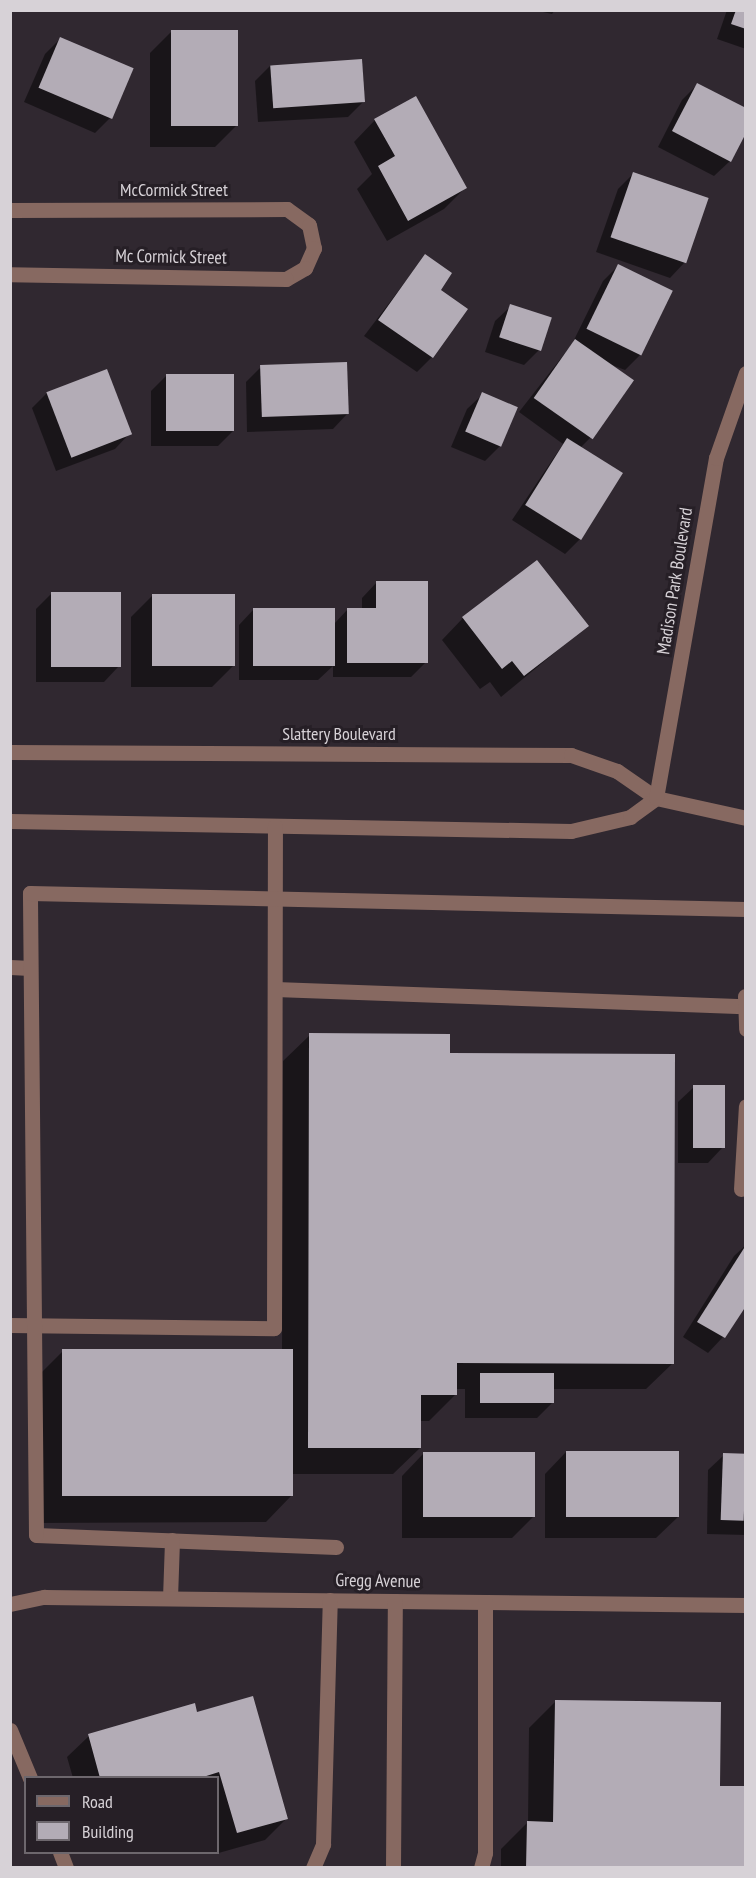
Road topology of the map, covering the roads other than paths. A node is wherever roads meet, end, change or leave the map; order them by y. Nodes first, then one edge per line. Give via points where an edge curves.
1 (10, 210) edge
2 (314, 248) joint
3 (10, 274) edge
4 (746, 373) edge
5 (10, 752) edge
6 (656, 798) junction
7 (746, 818) edge
8 (10, 821) edge
9 (275, 826) junction
10 (276, 900) junction
11 (746, 909) edge
12 (10, 968) edge
13 (30, 968) junction
14 (275, 989) junction
15 (745, 1001) edge
16 (746, 1029) edge
17 (746, 1106) edge
18 (741, 1189) dead end
19 (10, 1325) edge
20 (35, 1326) junction
21 (172, 1540) junction
22 (336, 1547) dead end
23 (170, 1598) junction
24 (330, 1600) junction
25 (395, 1601) junction
26 (485, 1602) junction
27 (10, 1604) edge
28 (746, 1605) edge
29 (10, 1730) edge
30 (29, 1776) edge
31 (313, 1868) edge
32 (393, 1868) edge
33 (481, 1868) edge

1 - 2 street, McCormick Street via 287,209 309,225
2 - 3 street, Mc Cormick Street via 305,268 286,279
4 - 6 street, Madison Park Boulevard via 716,458
5 - 6 street, Slattery Boulevard via 571,755 617,771
6 - 7 street, Slattery Boulevard
6 - 9 street via 630,817 571,831
8 - 9 street
9 - 10 street
10 - 11 street
10 - 13 street via 30,893
10 - 14 street
12 - 13 street
13 - 20 street
14 - 15 street
14 - 20 street via 274,1328
15 - 16 street
17 - 18 street
19 - 20 street
20 - 21 street via 36,1535
21 - 22 street
21 - 23 street
23 - 24 street, Gregg Avenue
23 - 27 street, Gregg Avenue via 44,1597
24 - 25 street, Gregg Avenue
24 - 31 street via 323,1844
25 - 26 street, Gregg Avenue
25 - 32 street
26 - 28 street, Gregg Avenue
26 - 33 street via 485,1853
29 - 30 street

